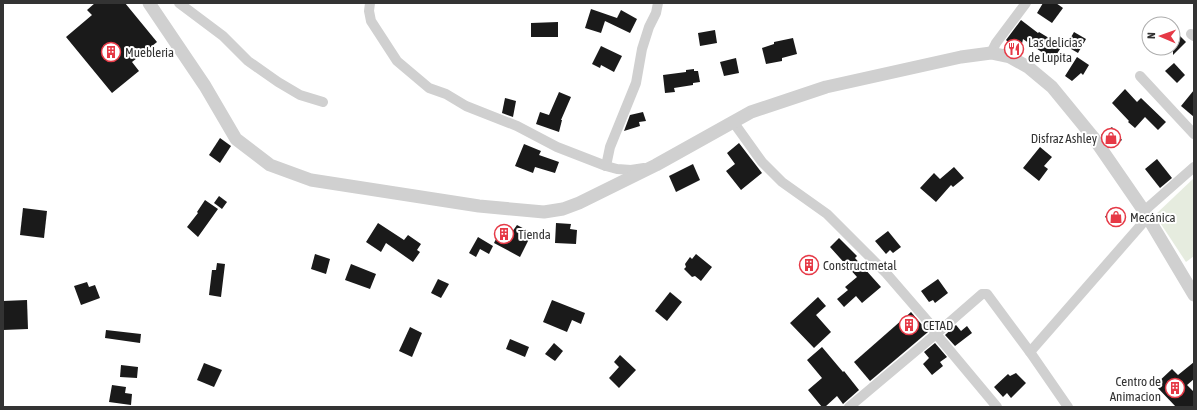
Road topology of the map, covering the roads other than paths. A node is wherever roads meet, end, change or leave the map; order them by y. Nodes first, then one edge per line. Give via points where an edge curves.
1 (149, 3) edge
2 (179, 3) edge
3 (370, 3) edge
4 (658, 3) edge
5 (1026, 3) edge
6 (991, 53) junction
7 (1140, 76) dead end
8 (323, 102) dead end
9 (734, 123) junction
10 (1194, 134) edge
11 (656, 165) junction
12 (606, 166) junction
13 (1194, 167) edge
14 (1146, 214) junction
15 (1194, 296) edge
16 (936, 334) junction
17 (1030, 352) junction
18 (849, 407) edge
19 (997, 407) edge
20 (1068, 407) edge

1 - 11 street via 205,86 236,139 270,165 311,180 479,206 544,212 579,203
2 - 8 street via 223,36 248,61 278,82 300,95
3 - 12 street via 371,21 398,61 429,88 517,126 557,147
4 - 12 street via 647,34 636,83 610,147
5 - 6 street
6 - 9 street via 961,57 826,87 751,112
6 - 14 street via 1010,58 1028,67 1052,87 1093,137
7 - 10 street
9 - 11 street
9 - 16 street via 762,162 782,182 827,214 886,273
11 - 12 street via 631,170
13 - 14 street
14 - 15 street
14 - 17 street
16 - 17 street via 982,294 987,294
16 - 18 street
16 - 19 street
17 - 20 street

